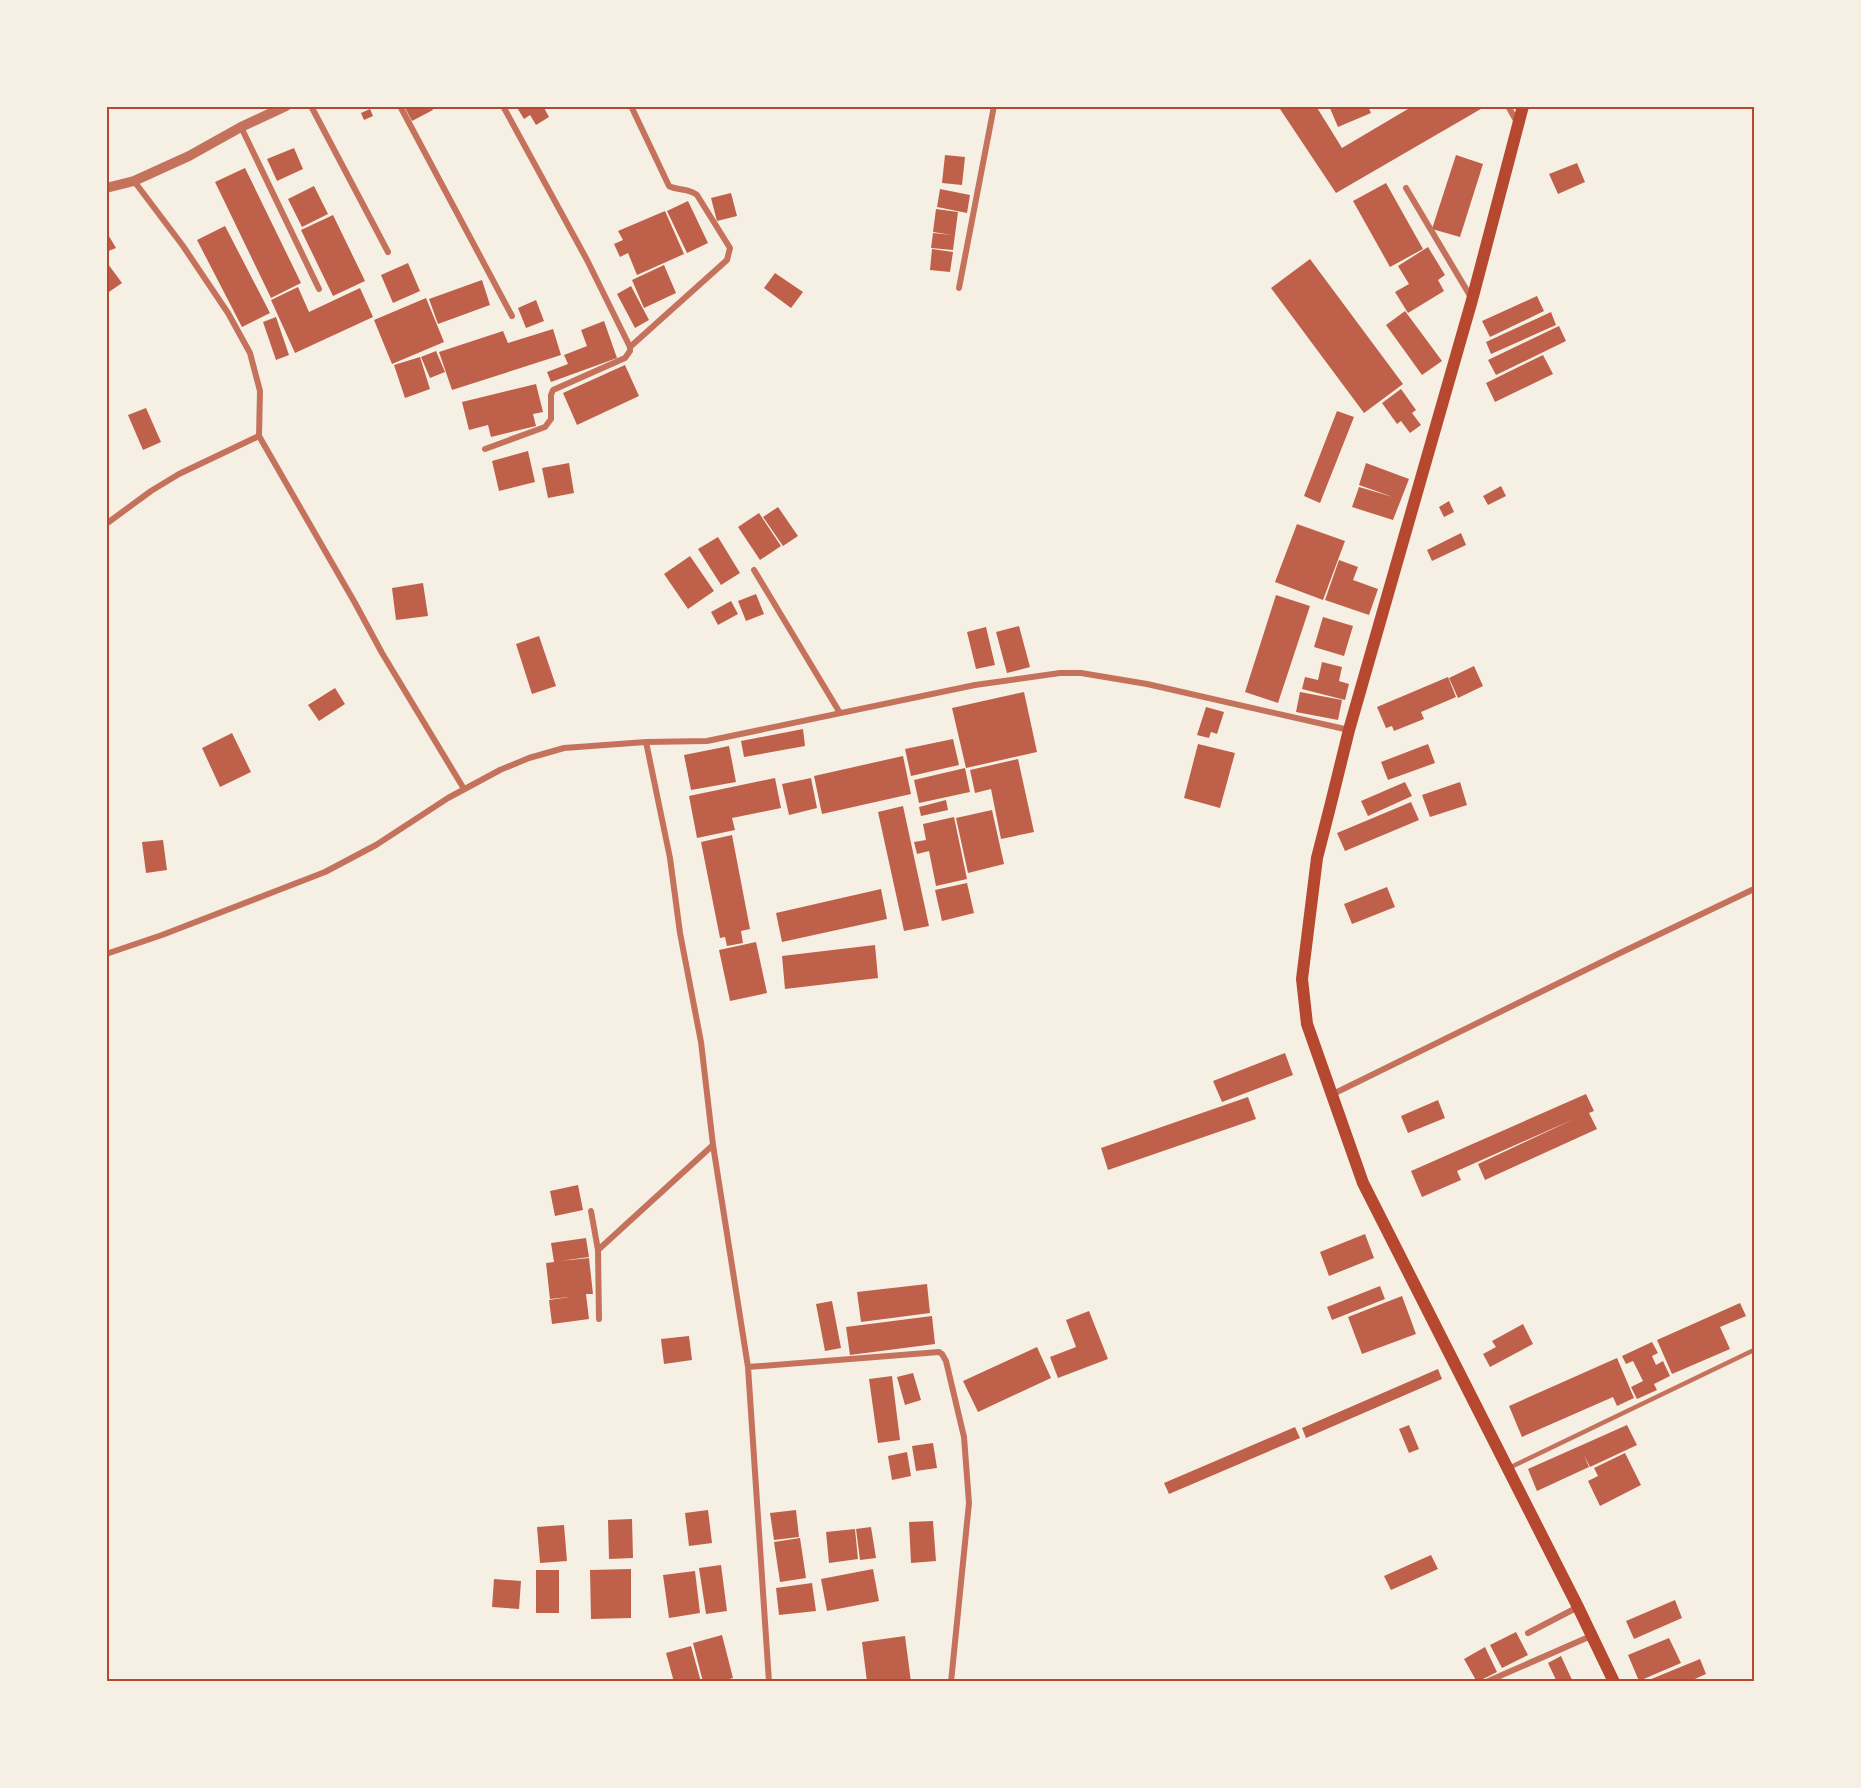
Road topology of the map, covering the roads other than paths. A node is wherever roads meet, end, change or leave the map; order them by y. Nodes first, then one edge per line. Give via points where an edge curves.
1 (286, 106) edge
2 (310, 106) edge
3 (400, 106) edge
4 (503, 106) edge
5 (631, 106) edge
6 (994, 106) edge
7 (1508, 106) edge
8 (1523, 106) edge
9 (1518, 124) junction
10 (241, 127) junction
11 (134, 181) junction
12 (106, 188) edge
13 (1406, 188) dead end
14 (388, 252) dead end
15 (959, 288) dead end
16 (319, 289) dead end
17 (1472, 300) junction
18 (512, 316) dead end
19 (630, 347) junction
20 (259, 436) junction
21 (485, 449) dead end
22 (106, 524) edge
23 (754, 570) dead end
24 (840, 713) junction
25 (1349, 730) junction
26 (646, 742) junction
27 (464, 789) junction
28 (1755, 889) edge
29 (106, 954) edge
30 (1331, 1095) junction
31 (713, 1145) junction
32 (591, 1211) dead end
33 (598, 1250) junction
34 (599, 1319) dead end
35 (1755, 1350) edge
36 (748, 1368) junction
37 (1507, 1470) junction
38 (1578, 1607) junction
39 (1528, 1633) dead end
40 (1591, 1636) junction
41 (769, 1682) edge
42 (951, 1682) edge
43 (1486, 1682) edge
44 (1614, 1682) edge

1 - 10 street
2 - 14 street
3 - 18 street
4 - 19 street
5 - 19 street via 669,186 692,190 697,195 730,248 727,260
6 - 15 street
7 - 9 street
8 - 9 main road
9 - 17 main road
10 - 11 street
10 - 16 street
11 - 12 street
11 - 20 street via 228,312 250,353 260,391
13 - 17 street
17 - 25 main road
19 - 21 street via 625,358 554,390 551,419 545,427
20 - 22 street via 179,474
20 - 27 street
23 - 24 street
24 - 25 street via 975,685 1081,673
24 - 26 street via 707,741
25 - 30 main road via 1317,858 1302,979 1307,1024
26 - 27 street via 564,748 529,758
26 - 31 street via 701,1042
27 - 29 street via 326,872
28 - 30 street
30 - 37 main road via 1363,1183
31 - 33 street
31 - 36 street
32 - 33 street
33 - 34 street
35 - 37 lane
36 - 41 street
36 - 42 street via 942,1354 964,1437 969,1503
37 - 38 main road
38 - 39 street
38 - 40 main road
40 - 43 street
40 - 44 main road

